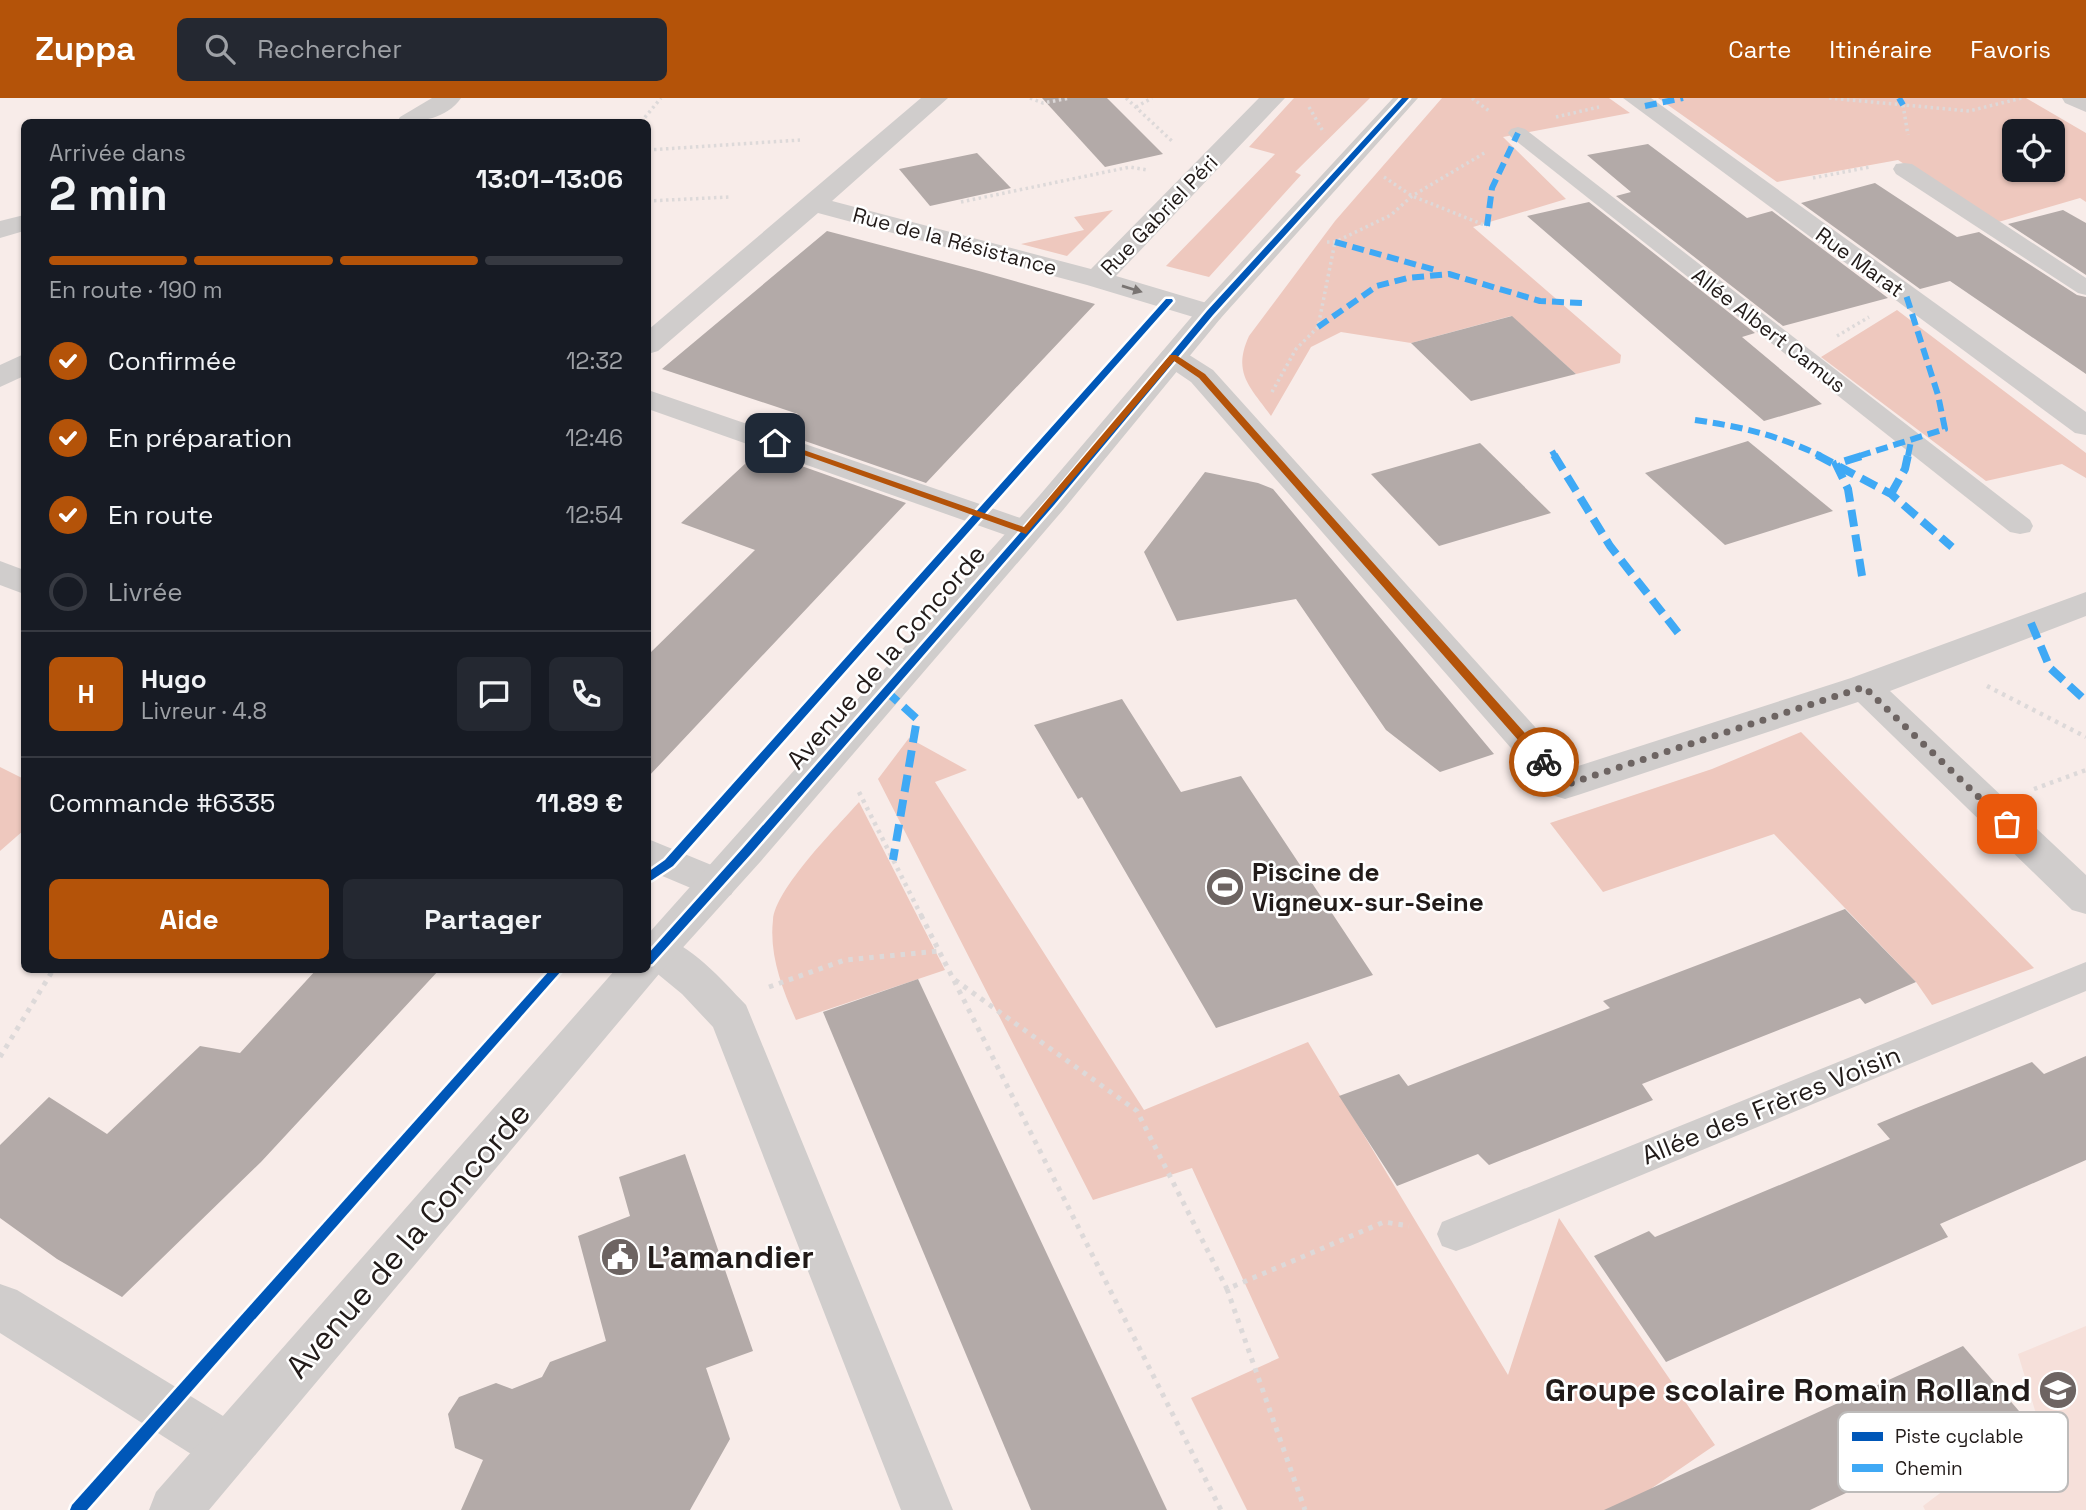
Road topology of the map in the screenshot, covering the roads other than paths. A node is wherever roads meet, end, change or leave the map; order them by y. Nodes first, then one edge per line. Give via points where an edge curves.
1 (449, 98) edge
2 (936, 98) edge
3 (1273, 98) edge
4 (1406, 98) edge
5 (1635, 98) edge
6 (2074, 98) edge
7 (2086, 105) edge
8 (414, 119) edge
9 (1518, 133) road end
10 (1904, 169) road end
11 (814, 204) junction
12 (21, 224) edge
13 (0, 230) edge
14 (1097, 279) junction
15 (2086, 288) edge
16 (1210, 313) junction
17 (651, 342) edge
18 (1173, 357) junction
19 (21, 365) edge
20 (0, 378) edge
21 (651, 400) edge
22 (2086, 426) edge
23 (2020, 526) dead end
24 (1026, 531) junction
25 (0, 572) edge
26 (21, 582) edge
27 (2086, 603) edge
28 (1864, 687) junction
29 (651, 855) edge
30 (717, 884) junction
31 (2086, 899) edge
32 (651, 957) edge
33 (651, 961) edge
34 (637, 973) edge
35 (2086, 976) edge
36 (1456, 1234) road end
37 (0, 1306) edge
38 (229, 1448) junction
39 (175, 1510) edge
40 (927, 1510) edge

1 - 8 street
2 - 11 street
3 - 14 street, Rue Gabriel Péri
4 - 16 street, Avenue de la Concorde
5 - 22 street, Rue Marat
6 - 7 street
9 - 23 lane, Allée Albert Camus
10 - 15 lane
11 - 14 street, Rue de la Résistance
11 - 17 street
12 - 13 street
14 -> 16 street, Rue Gabriel Péri
16 - 18 street, Avenue de la Concorde
18 - 24 street, Avenue de la Concorde
18 - 28 street via 1202,376 1565,785
19 - 20 street
21 - 24 street
24 - 30 street, Avenue de la Concorde
25 - 26 street
27 - 28 street
28 - 31 street
29 - 30 street
30 - 32 street, Avenue de la Concorde
33 - 40 street via 697,982 731,1017
34 - 38 street, Avenue de la Concorde
35 - 36 lane, Allée des Frères Voisin
37 - 38 street
38 - 39 street, Avenue de la Concorde

